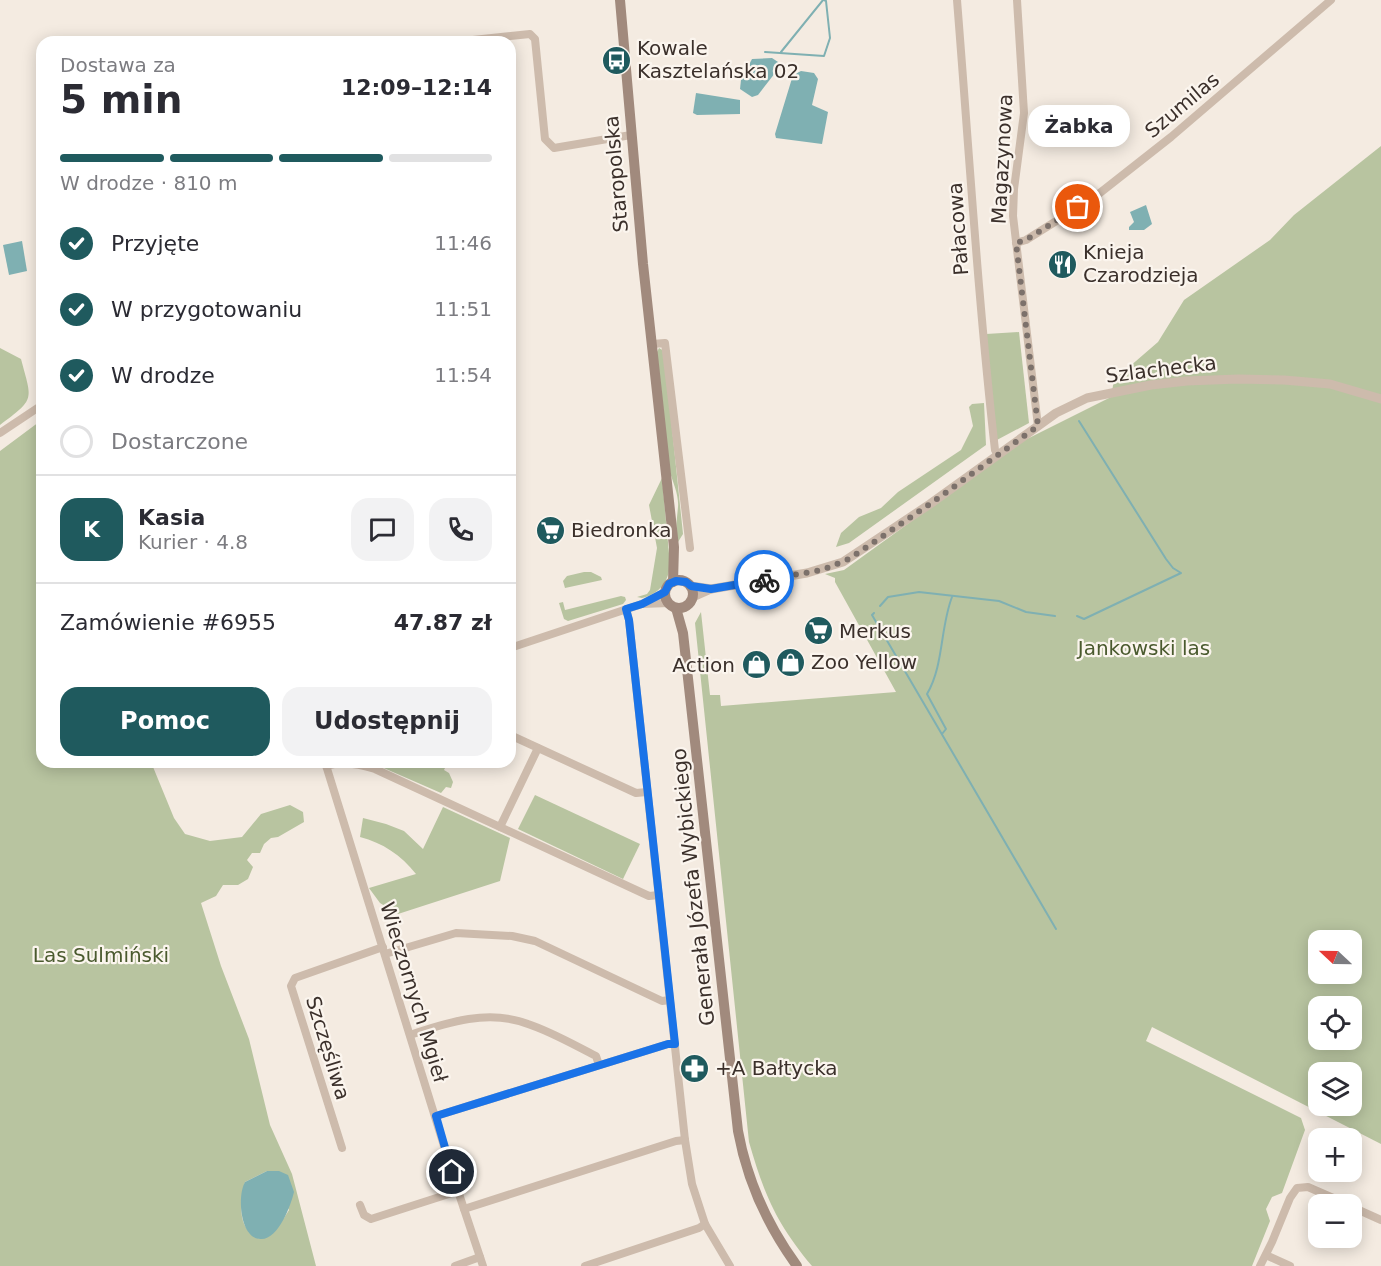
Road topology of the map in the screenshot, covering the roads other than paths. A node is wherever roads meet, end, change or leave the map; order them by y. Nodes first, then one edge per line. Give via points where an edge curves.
1 (620, 0) edge
2 (957, 0) edge
3 (1017, 0) edge
4 (1331, 0) edge
5 (511, 36) edge
6 (631, 135) junction
7 (1016, 243) junction
8 (652, 344) junction
9 (1381, 399) edge
10 (36, 409) edge
11 (1038, 426) junction
12 (0, 433) edge
13 (998, 454) junction
14 (687, 534) junction
15 (674, 547) junction
16 (690, 548) dead end
17 (665, 592) joint
18 (681, 595) junction
19 (642, 604) junction
20 (626, 609) junction
21 (516, 646) edge
22 (516, 738) edge
23 (538, 748) junction
24 (327, 768) edge
25 (368, 768) edge
26 (647, 792) junction
27 (500, 827) junction
28 (659, 895) junction
29 (384, 950) junction
30 (670, 1000) junction
31 (410, 1035) junction
32 (675, 1044) junction
33 (599, 1065) junction
34 (436, 1116) junction
35 (685, 1140) junction
36 (342, 1148) dead end
37 (458, 1191) junction
38 (1325, 1194) edge
39 (360, 1205) dead end
40 (464, 1209) junction
41 (1362, 1211) edge
42 (1381, 1220) edge
43 (705, 1224) junction
44 (1266, 1255) junction
45 (482, 1262) edge
46 (455, 1266) edge
47 (585, 1266) edge
48 (730, 1266) edge
49 (797, 1266) edge
50 (1260, 1266) edge
51 (1290, 1266) edge

1 - 6 main road, Staropolska
2 - 13 street, Pałacowa via 978,285
3 - 7 street, Magazynowa via 1024,113 1014,189
4 - 7 street, Szumilas via 1096,196
5 - 6 street via 530,34 535,39 545,139 554,148
6 - 8 main road, Staropolska
7 - 11 street, Magazynowa
8 - 14 street via 665,343
8 - 15 main road, Staropolska
9 - 11 street, Szlachecka via 1330,384 1238,379 1187,381 1107,393 1074,404
10 - 12 street
11 - 13 street, Szlachecka
13 - 18 street, Szlachecka via 843,562 807,573
14 - 15 street
14 - 16 street
15 - 18 main road, Staropolska
17 - 18 main road
17 - 19 street
18 - 19 street
18 - 49 main road, Generała Józefa Wybickiego via 742,1155 775,1233
19 - 20 street
20 - 21 street
20 - 26 street
22 - 23 street
23 - 26 street via 636,794
23 - 27 street
24 - 29 street, Wieczornych Mgieł
25 - 27 street
26 - 28 street
27 - 28 street via 648,896
28 - 30 street
29 - 30 street, Szczęśliwa via 456,933 512,936 535,941 662,1001
29 - 31 street, Wieczornych Mgieł
29 - 36 street, Szczęśliwa via 295,978 291,986
30 - 32 street
31 - 33 street via 456,1020 512,1019 596,1056
31 - 34 street, Wieczornych Mgieł
32 - 33 street
32 - 35 street
33 - 34 street
34 - 37 street, Wieczornych Mgieł
35 - 40 street
35 - 43 street via 692,1184
37 - 39 street via 371,1219 364,1215
37 - 40 street, Wieczornych Mgieł
38 - 44 street via 1308,1186 1294,1191
40 - 45 street, Wieczornych Mgieł
41 - 42 street
43 - 47 street
43 - 48 street
44 - 50 street
44 - 51 street
45 - 46 street

